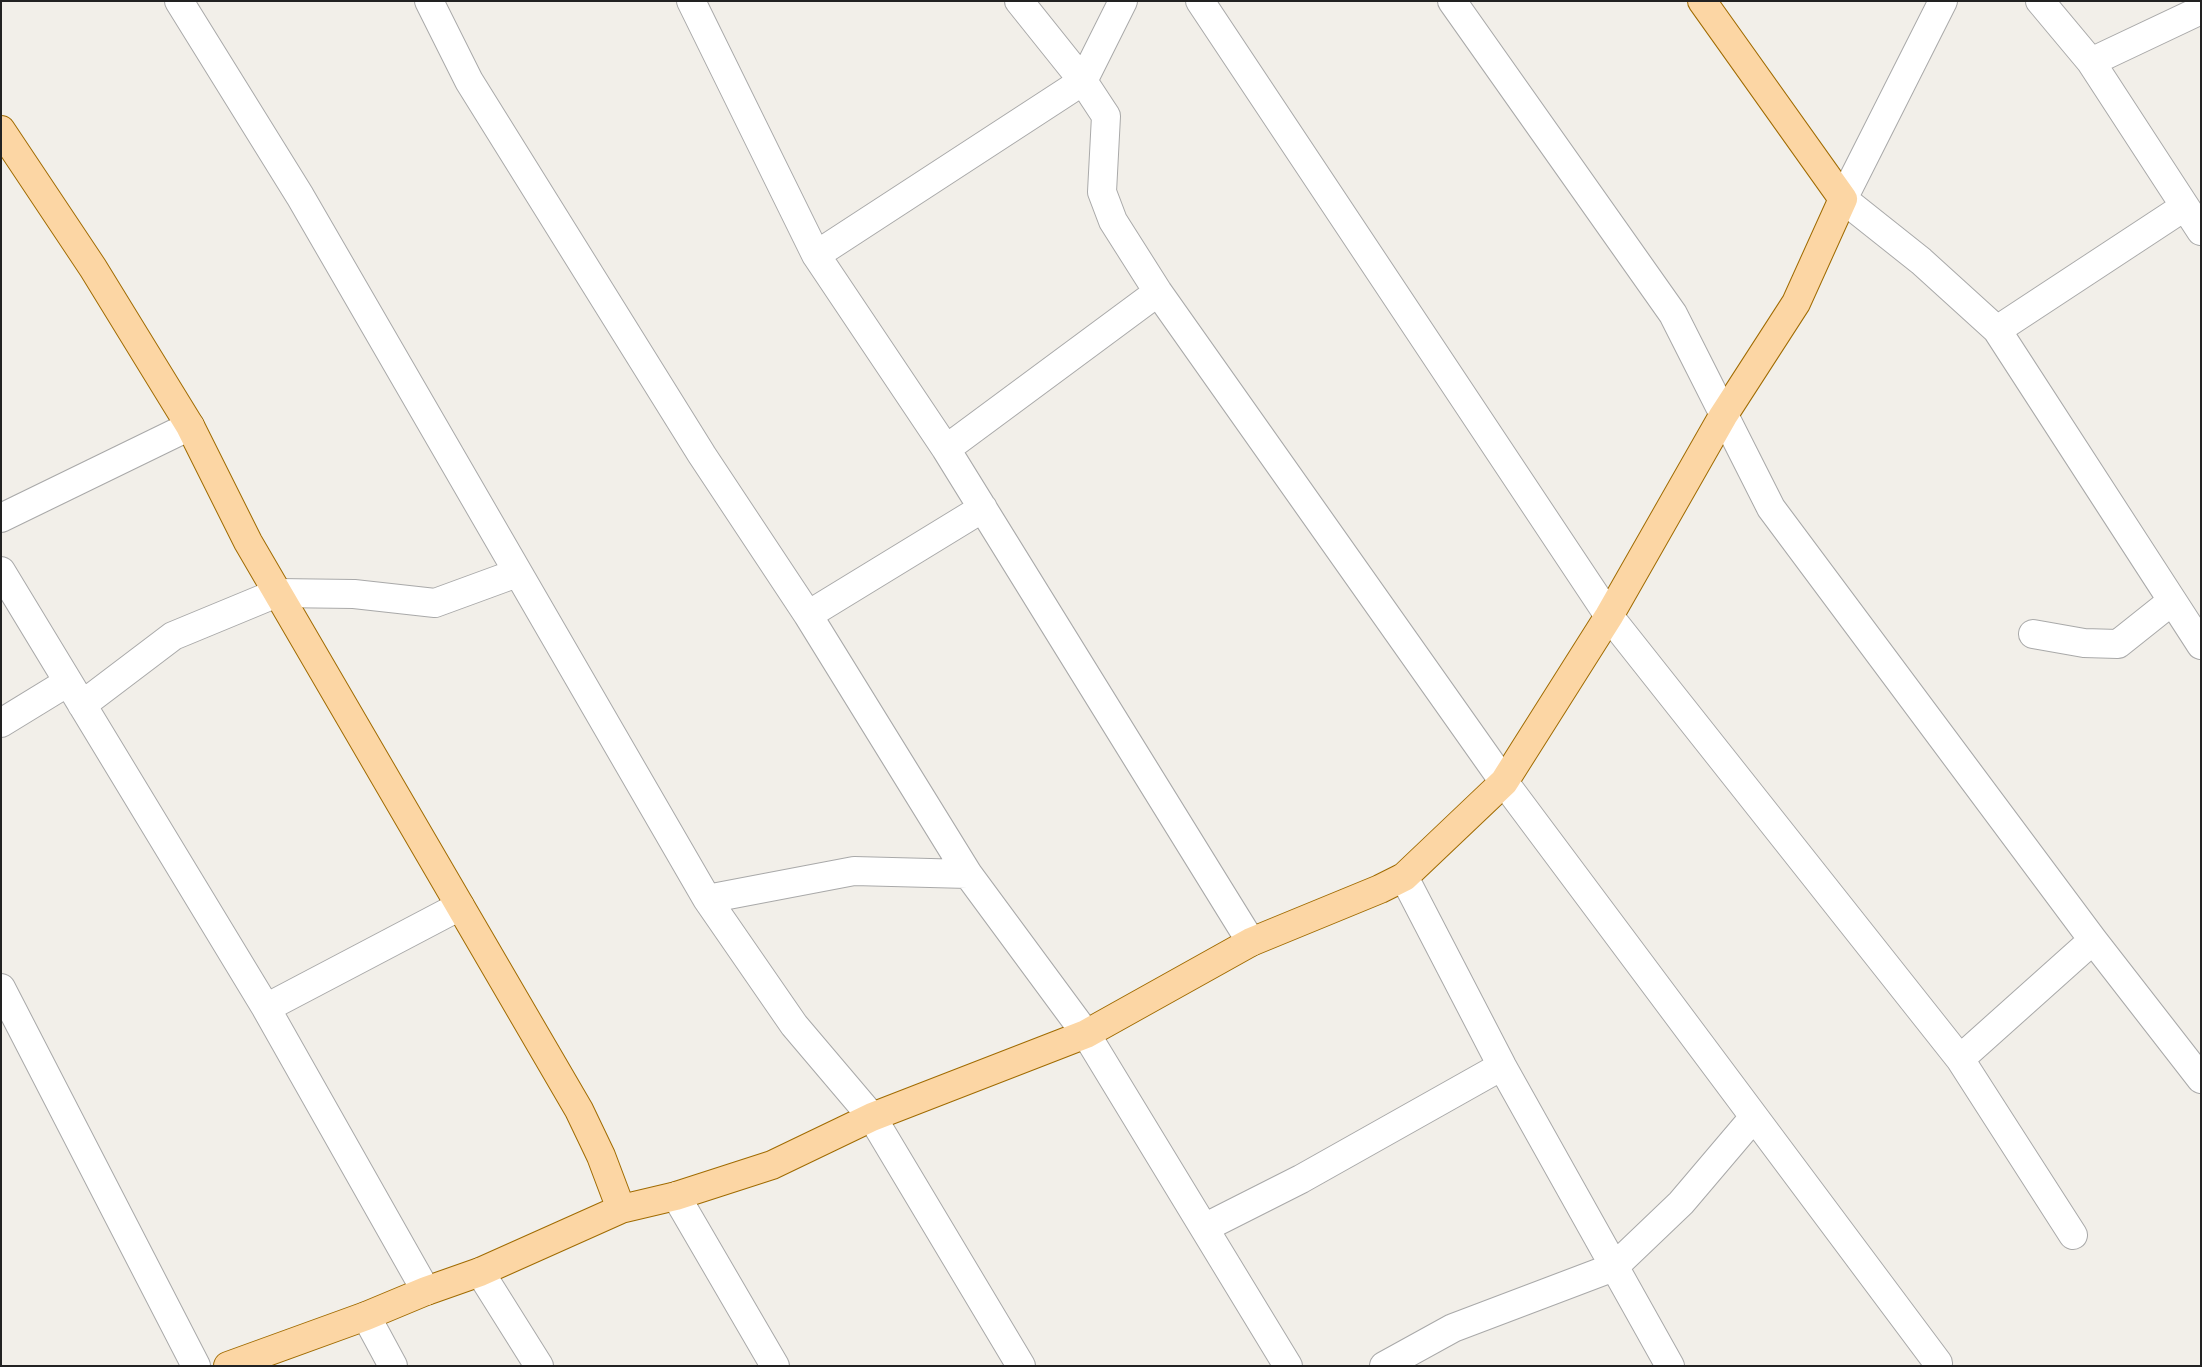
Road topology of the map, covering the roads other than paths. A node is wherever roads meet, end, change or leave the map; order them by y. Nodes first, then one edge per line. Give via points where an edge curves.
1 (179, 1) edge
2 (429, 1) edge
3 (691, 1) edge
4 (1019, 1) edge
5 (1123, 1) edge
6 (1200, 1) edge
7 (1452, 1) edge
8 (1702, 1) edge
9 (1943, 1) edge
10 (2040, 1) edge
11 (2201, 10) edge
12 (2091, 62) junction
13 (1082, 81) junction
14 (1, 130) edge
15 (1843, 198) junction
16 (2184, 207) junction
17 (2201, 231) edge
18 (816, 255) junction
19 (1158, 292) junction
20 (1997, 330) junction
21 (1723, 416) junction
22 (190, 426) junction
23 (946, 448) junction
24 (983, 508) junction
25 (1, 518) edge
26 (1, 571) edge
27 (517, 573) junction
28 (277, 593) junction
29 (2172, 601) junction
30 (808, 615) junction
31 (1609, 616) junction
32 (2033, 634) dead end
33 (2201, 646) edge
34 (68, 682) junction
35 (82, 705) junction
36 (1, 723) edge
37 (1504, 782) junction
38 (968, 874) junction
39 (1404, 877) junction
40 (708, 899) junction
41 (460, 906) junction
42 (2093, 940) junction
43 (1252, 942) junction
44 (1, 988) edge
45 (266, 1008) junction
46 (1086, 1034) junction
47 (1960, 1059) junction
48 (1502, 1066) junction
49 (2201, 1079) edge
50 (872, 1117) junction
51 (1754, 1117) junction
52 (676, 1196) junction
53 (621, 1209) junction
54 (1204, 1228) junction
55 (2073, 1235) dead end
56 (1614, 1266) junction
57 (480, 1272) junction
58 (426, 1290) junction
59 (366, 1316) junction
60 (1938, 1363) dead end
61 (196, 1366) edge
62 (228, 1366) edge
63 (393, 1366) edge
64 (539, 1366) edge
65 (775, 1366) edge
66 (1021, 1366) edge
67 (1288, 1366) edge
68 (1384, 1366) edge
69 (1670, 1366) edge

1 - 27 street via 300,196
2 - 30 street via 474,90 702,455
3 - 18 street
4 - 13 street
5 - 13 street
6 - 31 street
7 - 21 street via 1673,314
8 - 15 main road
9 - 15 street
10 - 12 street
11 - 12 street
12 - 16 street
13 - 18 street
13 - 19 street via 1106,116 1102,192 1113,221
14 - 22 main road via 93,268
15 - 20 street via 1921,261
15 - 21 main road via 1796,303
16 - 17 street
16 - 20 street
18 - 23 street
19 - 23 street
19 - 37 street
20 - 29 street
21 - 31 main road
21 - 42 street via 1771,508
22 - 25 street
22 - 28 main road
23 - 24 street
24 - 30 street
24 - 43 street
26 - 34 street
27 - 28 street via 435,602 354,594
27 - 40 street
28 - 35 street via 173,636
28 - 41 main road
29 - 32 street via 2118,644 2084,643
29 - 33 street
30 - 38 street
31 - 37 main road
31 - 47 street
34 - 35 street
34 - 36 street
35 - 45 street
37 - 39 main road
37 - 51 street
38 - 40 street via 854,871
38 - 46 street
39 - 43 main road
39 - 48 street
40 - 50 street via 794,1025
41 - 45 street
41 - 53 main road via 579,1110
42 - 47 street
42 - 49 street
43 - 46 main road
44 - 61 street
45 - 58 street
46 - 50 main road
46 - 54 street
47 - 55 street
48 - 54 street via 1301,1179
48 - 56 street
50 - 52 main road via 772,1165
50 - 66 street
51 - 56 street via 1681,1203
51 - 60 street
52 - 53 main road
52 - 65 street
53 - 57 main road
54 - 67 street
56 - 68 street via 1453,1328
56 - 69 street
57 - 58 main road
57 - 64 street
58 - 59 main road
59 - 62 main road
59 - 63 street

